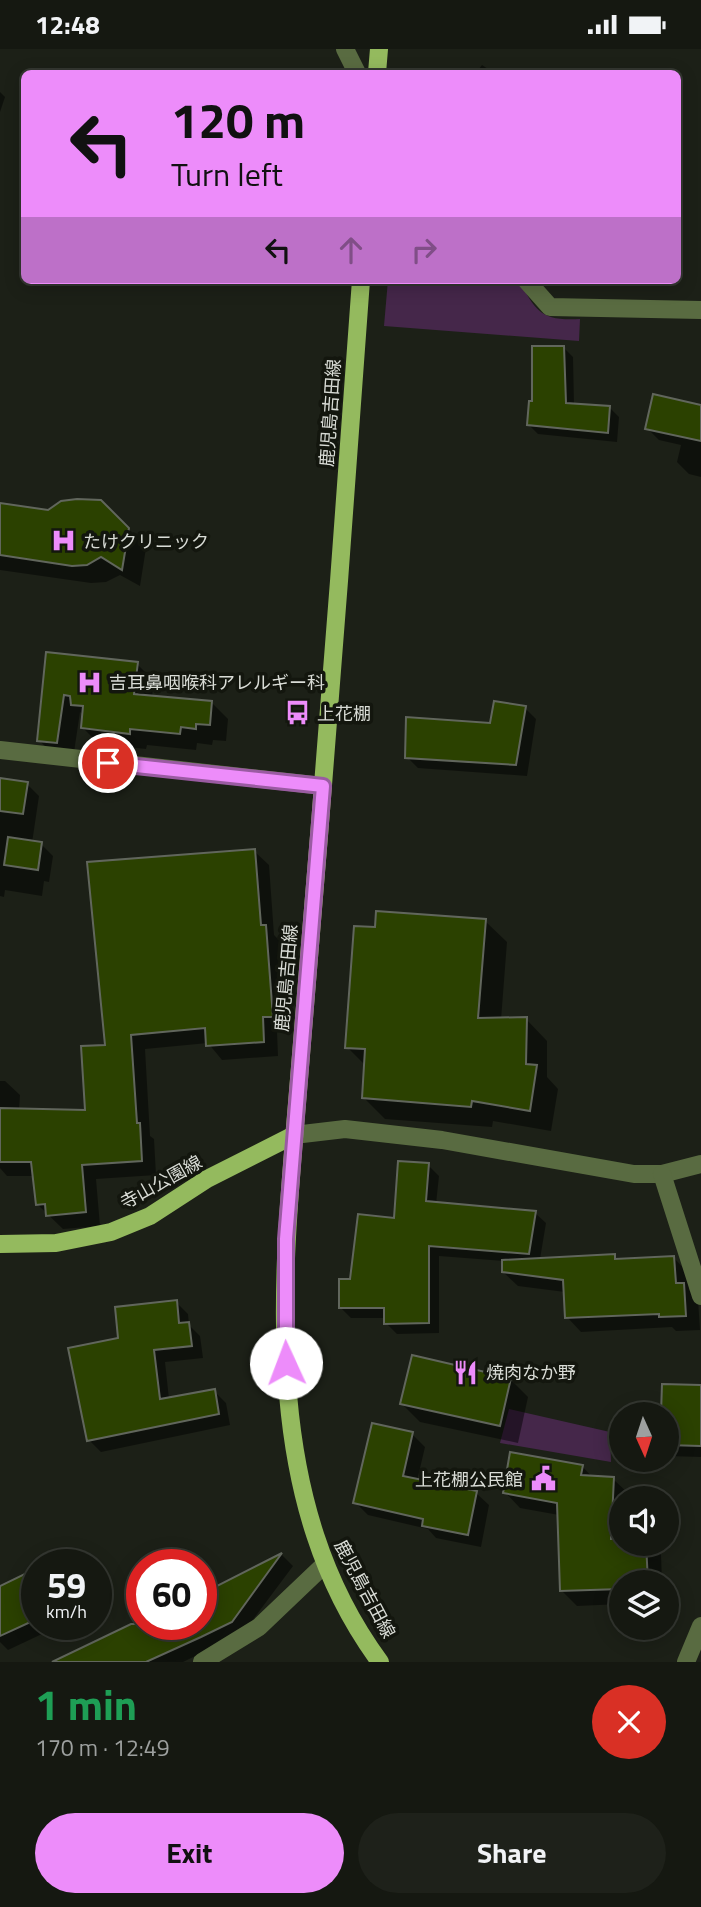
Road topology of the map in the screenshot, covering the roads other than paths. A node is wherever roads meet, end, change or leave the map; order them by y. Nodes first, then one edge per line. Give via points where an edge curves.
1 (345, 49) edge
2 (379, 49) edge
3 (356, 70) edge
4 (377, 70) edge
5 (361, 284) edge
6 (530, 284) edge
7 (701, 310) edge
8 (0, 750) edge
9 (323, 786) junction
10 (294, 1135) junction
11 (701, 1164) edge
12 (662, 1174) junction
13 (0, 1244) edge
14 (701, 1296) edge
15 (324, 1565) junction
16 (701, 1626) edge
17 (202, 1662) edge
18 (380, 1662) edge
19 (687, 1662) edge

1 - 3 street
2 - 4 main road
5 - 9 main road, 鹿児島吉田線
6 - 7 street via 550,307
8 - 9 street
9 - 10 main road, 鹿児島吉田線
10 - 12 street via 345,1129 442,1140 634,1174
10 - 13 main road, 寺山公園線 via 207,1179 149,1216 111,1232 56,1243
10 - 15 main road, 鹿児島吉田線 via 285,1258 289,1406 301,1482
11 - 12 street
12 - 14 street
15 - 17 street via 259,1627
15 - 18 main road, 鹿児島吉田線
16 - 19 street

